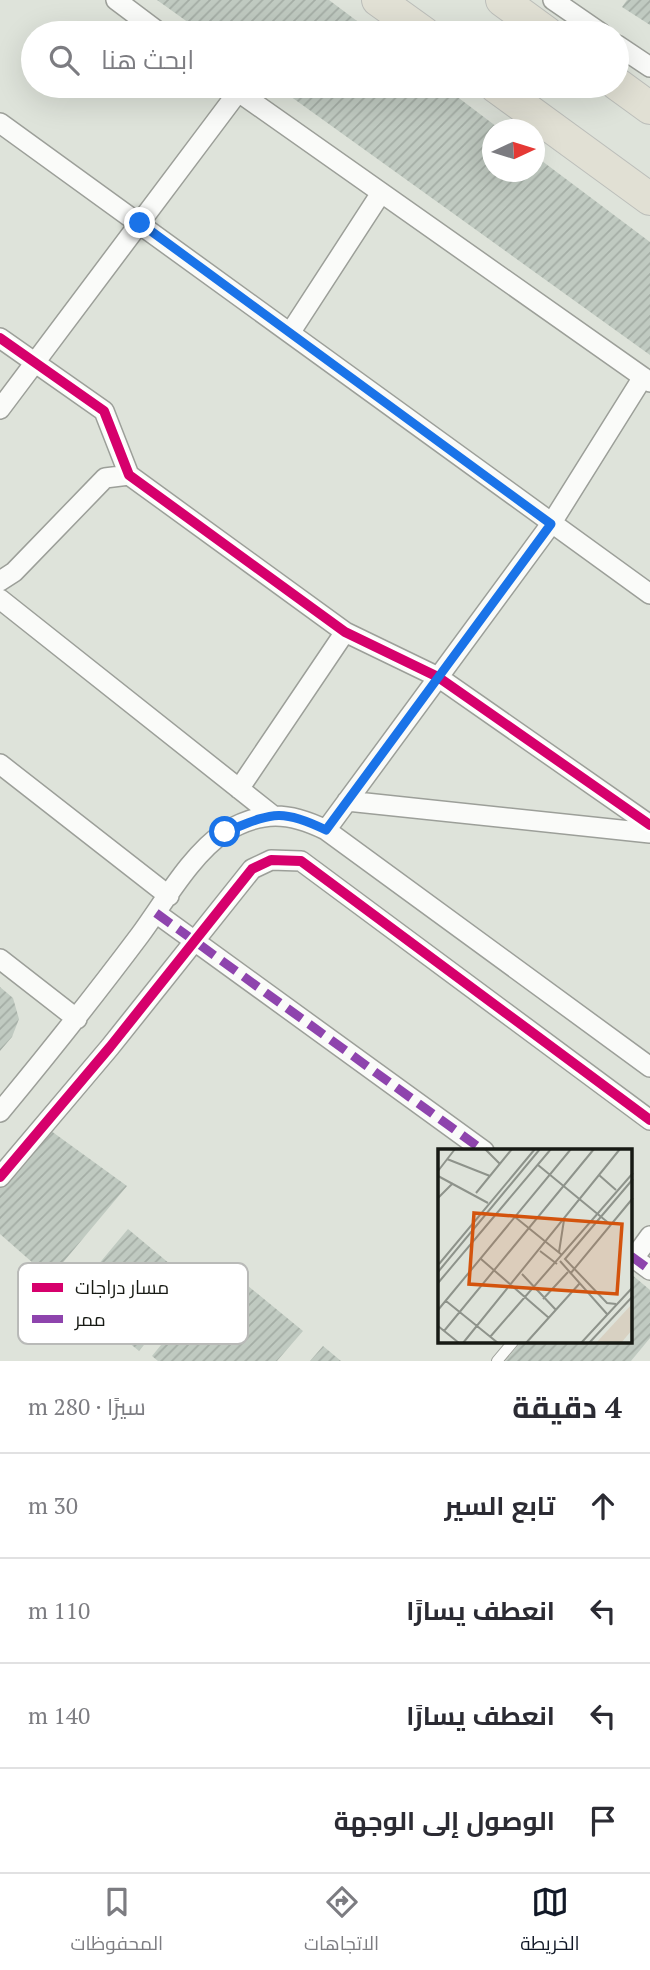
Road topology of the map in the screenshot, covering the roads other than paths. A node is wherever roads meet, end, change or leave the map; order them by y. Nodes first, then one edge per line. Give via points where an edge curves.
1 (116, 0) edge
2 (378, 0) edge
3 (502, 0) edge
4 (553, 0) edge
5 (144, 21) edge
6 (407, 21) edge
7 (531, 21) edge
8 (584, 21) edge
9 (629, 53) edge
10 (650, 67) edge
11 (629, 93) edge
12 (228, 98) edge
13 (247, 98) edge
14 (511, 98) edge
15 (650, 108) edge
16 (0, 123) edge
17 (381, 193) junction
18 (650, 199) edge
19 (140, 223) junction
20 (290, 333) junction
21 (0, 338) edge
22 (35, 363) junction
23 (647, 380) edge
24 (0, 409) edge
25 (129, 475) junction
26 (551, 524) junction
27 (0, 581) edge
28 (650, 594) edge
29 (0, 598) edge
30 (345, 632) junction
31 (438, 677) junction
32 (0, 764) edge
33 (239, 789) junction
34 (347, 801) junction
35 (271, 814) junction
36 (650, 825) edge
37 (326, 830) junction
38 (650, 832) edge
39 (169, 896) junction
40 (156, 913) junction
41 (194, 942) junction
42 (0, 959) edge
43 (77, 1019) junction
44 (650, 1067) edge
45 (0, 1112) edge
46 (650, 1120) edge
47 (481, 1149) edge
48 (0, 1177) edge
49 (650, 1236) edge
50 (632, 1257) edge
51 (650, 1270) edge
52 (511, 1344) edge
53 (497, 1361) edge

1 - 5 street
2 - 6 main road
3 - 7 main road
4 - 8 street
9 - 10 street
11 - 15 main road
12 - 19 street
13 - 17 street
14 - 18 main road
16 - 19 street
17 - 20 street
17 - 23 street
19 - 20 street
19 - 22 street
20 - 26 street
21 - 22 street
22 - 24 street
22 - 25 street via 104,411
23 - 26 street
25 - 27 street via 106,478
25 - 30 street
26 - 28 street
26 - 31 street
29 - 33 street
30 - 31 street
30 - 33 street
31 - 34 street
31 - 36 street
32 - 39 street
33 - 35 street
34 - 37 street
34 - 38 street
35 - 37 street via 300,818
35 - 39 street via 225,832 200,855
37 - 44 street
39 - 40 street
40 - 41 street
40 - 43 street
41 - 46 street via 252,869 271,860 301,861
41 - 47 street
41 - 48 street
42 - 43 street
43 - 45 street
49 - 50 street
50 - 51 street
52 - 53 lane

